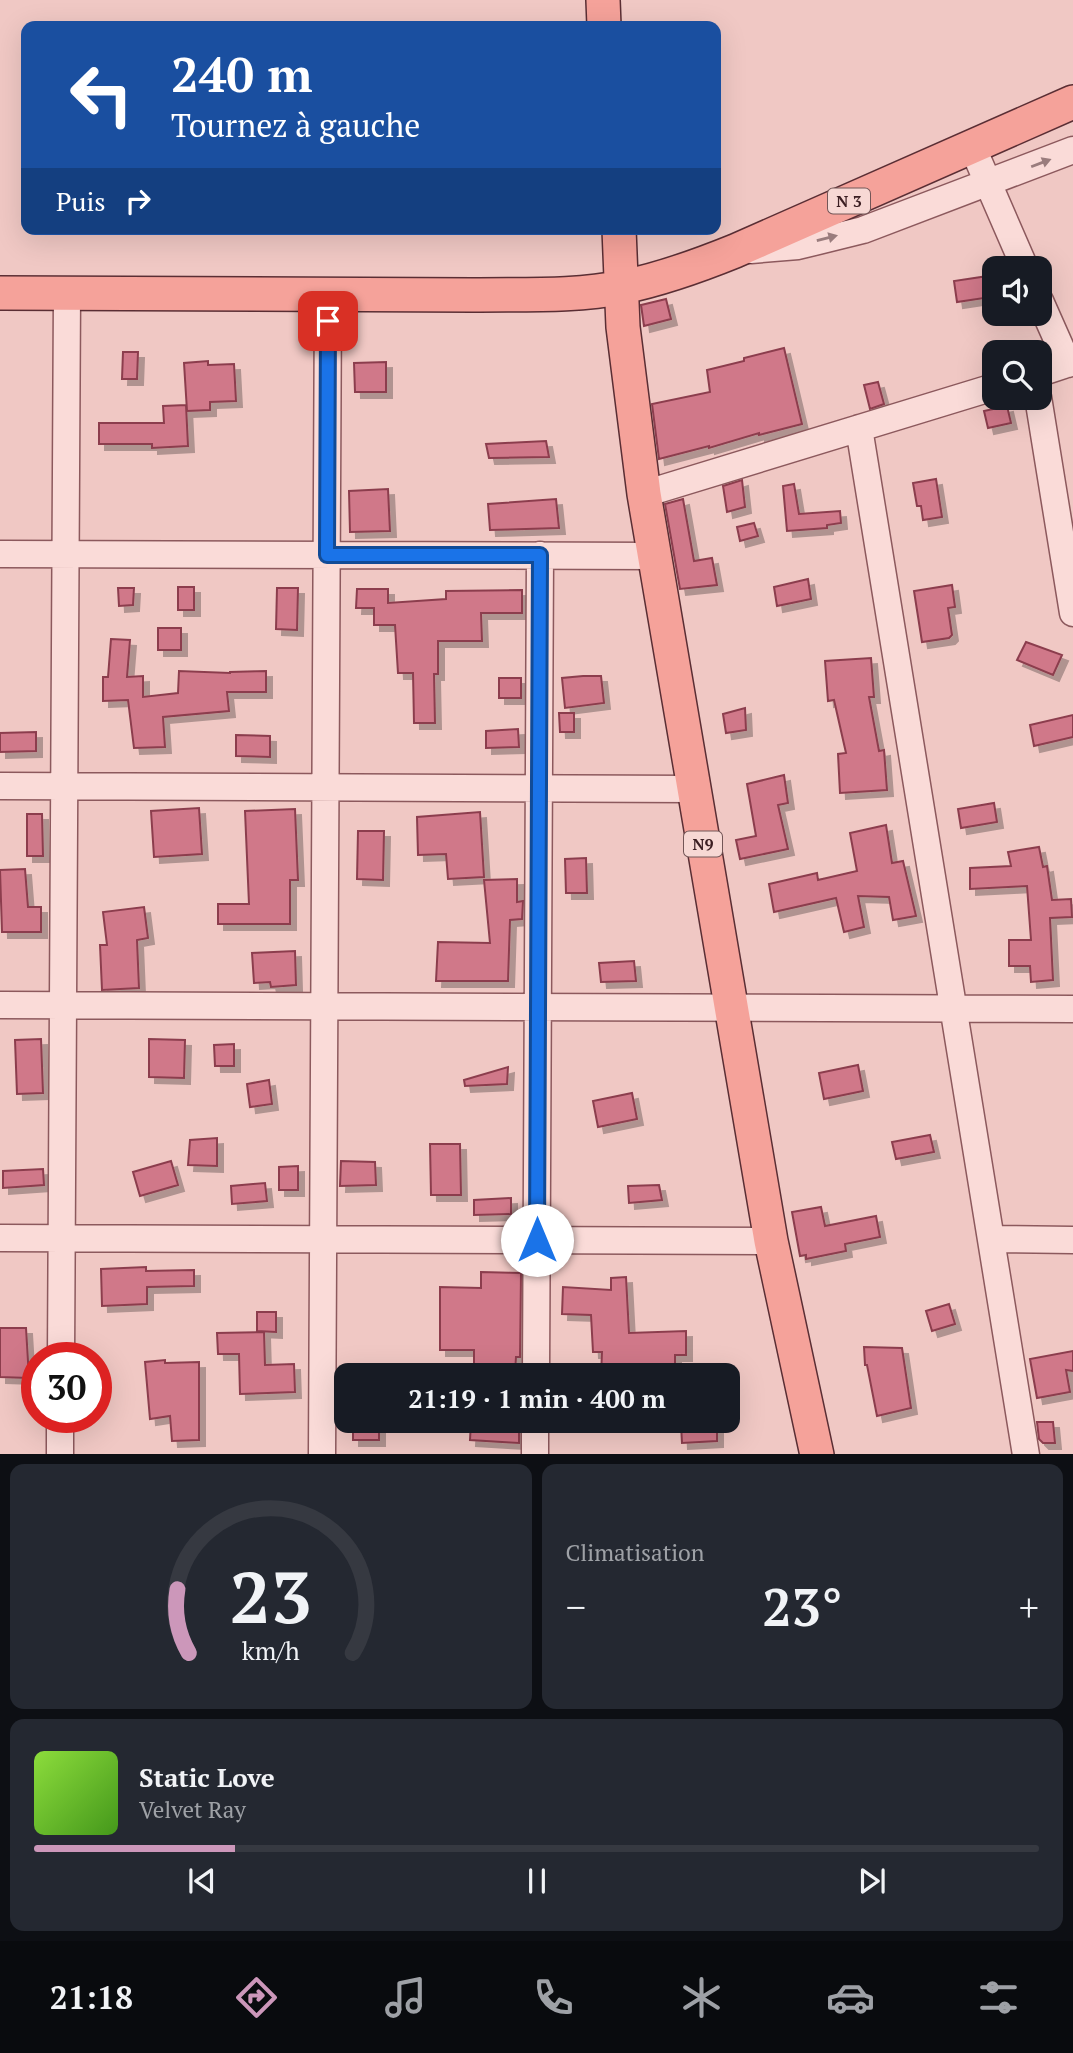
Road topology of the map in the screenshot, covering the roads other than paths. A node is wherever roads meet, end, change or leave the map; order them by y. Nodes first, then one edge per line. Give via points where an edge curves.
1 (603, 0) edge
2 (604, 21) edge
3 (1073, 102) edge
4 (972, 146) junction
5 (1073, 150) edge
6 (987, 184) junction
7 (619, 235) edge
8 (735, 251) junction
9 (1020, 256) edge
10 (621, 287) junction
11 (0, 293) edge
12 (67, 294) junction
13 (328, 295) junction
14 (1052, 326) edge
15 (1070, 363) edge
16 (1052, 369) edge
17 (982, 391) edge
18 (1041, 410) edge
19 (859, 428) junction
20 (644, 494) junction
21 (1065, 509) edge
22 (0, 554) edge
23 (65, 554) junction
24 (327, 555) junction
25 (540, 555) junction
26 (656, 556) junction
27 (1073, 613) edge
28 (0, 786) edge
29 (64, 786) junction
30 (325, 788) junction
31 (539, 788) junction
32 (693, 789) junction
33 (0, 1005) edge
34 (63, 1006) junction
35 (324, 1006) junction
36 (538, 1007) junction
37 (731, 1008) junction
38 (954, 1008) junction
39 (1073, 1009) edge
40 (0, 1238) edge
41 (61, 1238) junction
42 (990, 1239) junction
43 (323, 1240) junction
44 (537, 1240) junction
45 (1073, 1240) edge
46 (771, 1241) junction
47 (61, 1342) edge
48 (536, 1363) edge
49 (60, 1433) edge
50 (536, 1433) edge
51 (60, 1454) edge
52 (321, 1454) edge
53 (535, 1454) edge
54 (817, 1454) edge
55 (1026, 1454) edge

1 - 2 main road
3 - 4 main road, N 3
4 - 6 street
4 - 8 main road, N 3
6 -> 5 street
8 -> 6 street via 798,246 863,230
6 - 9 street
7 - 10 main road, N9
8 - 10 main road, N 3 via 687,271
10 - 13 main road, N 3 via 538,294
10 - 20 main road, N9
11 - 12 main road, N 3
12 - 13 main road, N 3
12 - 23 street
13 - 24 street
14 - 15 street
15 - 16 street
17 - 19 street
18 - 21 street
19 - 20 street
19 - 38 street
20 - 26 main road, N9
21 - 27 street
22 - 23 street
23 - 24 street
23 - 29 street
24 - 25 street
24 - 30 street
25 - 26 street
25 - 31 street
26 - 32 main road, N9
28 - 29 street
29 - 30 street
29 - 34 street
30 - 31 street
30 - 35 street
31 - 32 street
31 - 36 street
32 - 37 main road, N9
33 - 34 street
34 - 35 street
34 - 41 street
35 - 36 street
35 - 43 street
36 - 37 street
36 - 44 street
37 - 38 street
37 - 46 main road, N9
38 - 39 street
38 - 42 street
40 - 41 street
41 - 43 street
41 - 47 street
42 - 45 street
42 - 55 street
43 - 44 street
43 - 52 street
44 - 46 street
44 - 48 street
46 - 54 main road, N9
49 - 51 street
50 - 53 street

